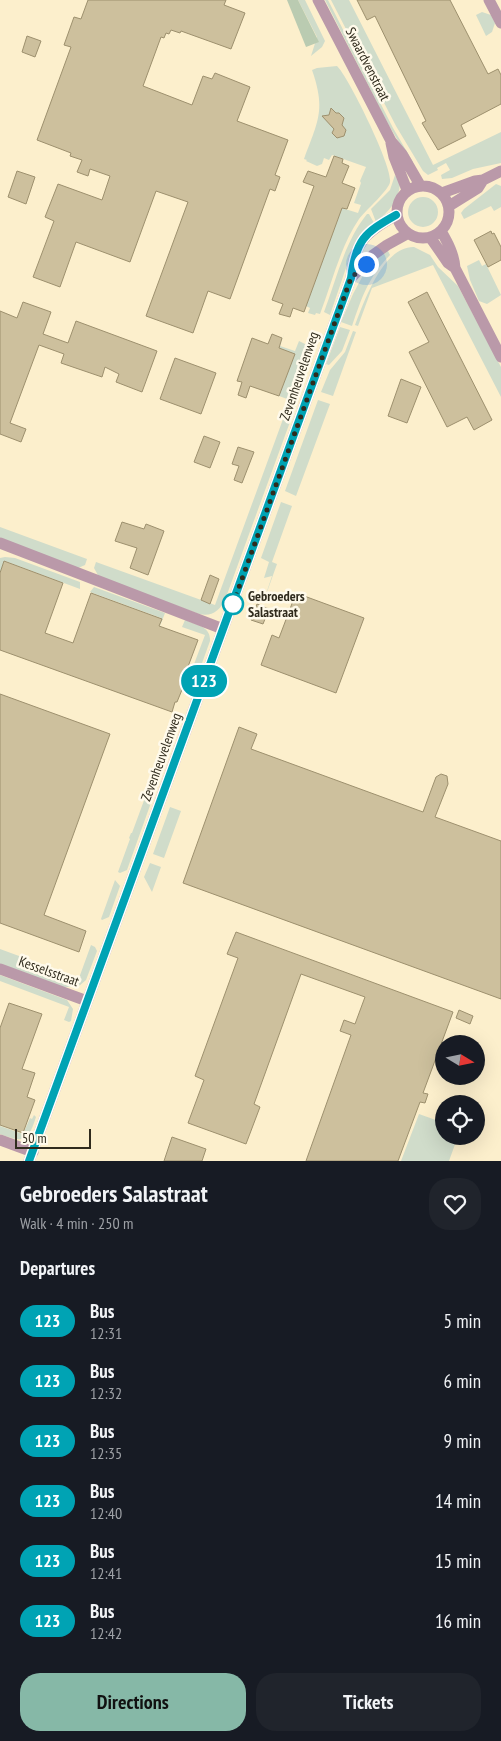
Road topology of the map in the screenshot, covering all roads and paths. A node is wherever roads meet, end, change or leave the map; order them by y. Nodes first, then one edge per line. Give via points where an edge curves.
1 (318, 0) edge
2 (489, 0) edge
3 (501, 23) edge
4 (391, 141) junction
5 (501, 171) edge
6 (483, 180) junction
7 (420, 185) junction
8 (407, 190) junction
9 (442, 193) junction
10 (449, 206) junction
11 (396, 215) junction
12 (441, 231) junction
13 (408, 234) junction
14 (430, 237) junction
15 (455, 268) junction
16 (351, 278) junction
17 (501, 357) edge
18 (0, 543) edge
19 (223, 629) junction
20 (0, 969) edge
21 (87, 1001) junction
22 (0, 1140) edge
23 (31, 1156) edge

1 - 4 street, Swaardvenstraat
2 - 3 street
4 - 7 street, Swaardvenstraat
4 - 8 street, Swaardvenstraat
5 - 6 street
6 - 9 street
6 - 10 street via 478,188
7 - 8 street
7 - 9 street
8 - 11 street via 398,201
9 - 10 street
10 - 12 street via 449,215
11 - 13 street
11 - 16 street, Zevenheuvelenweg via 377,226 360,243 353,257
12 - 14 street
12 - 15 street via 452,250
13 - 14 street
13 - 16 street, Zevenheuvelenweg via 380,250
14 - 15 street
15 - 17 street
16 - 19 street, Zevenheuvelenweg
18 - 19 street
19 - 21 street, Zevenheuvelenweg
20 - 21 street, Kesselsstraat
21 - 23 street, Zevenheuvelenweg
22 - 23 street

